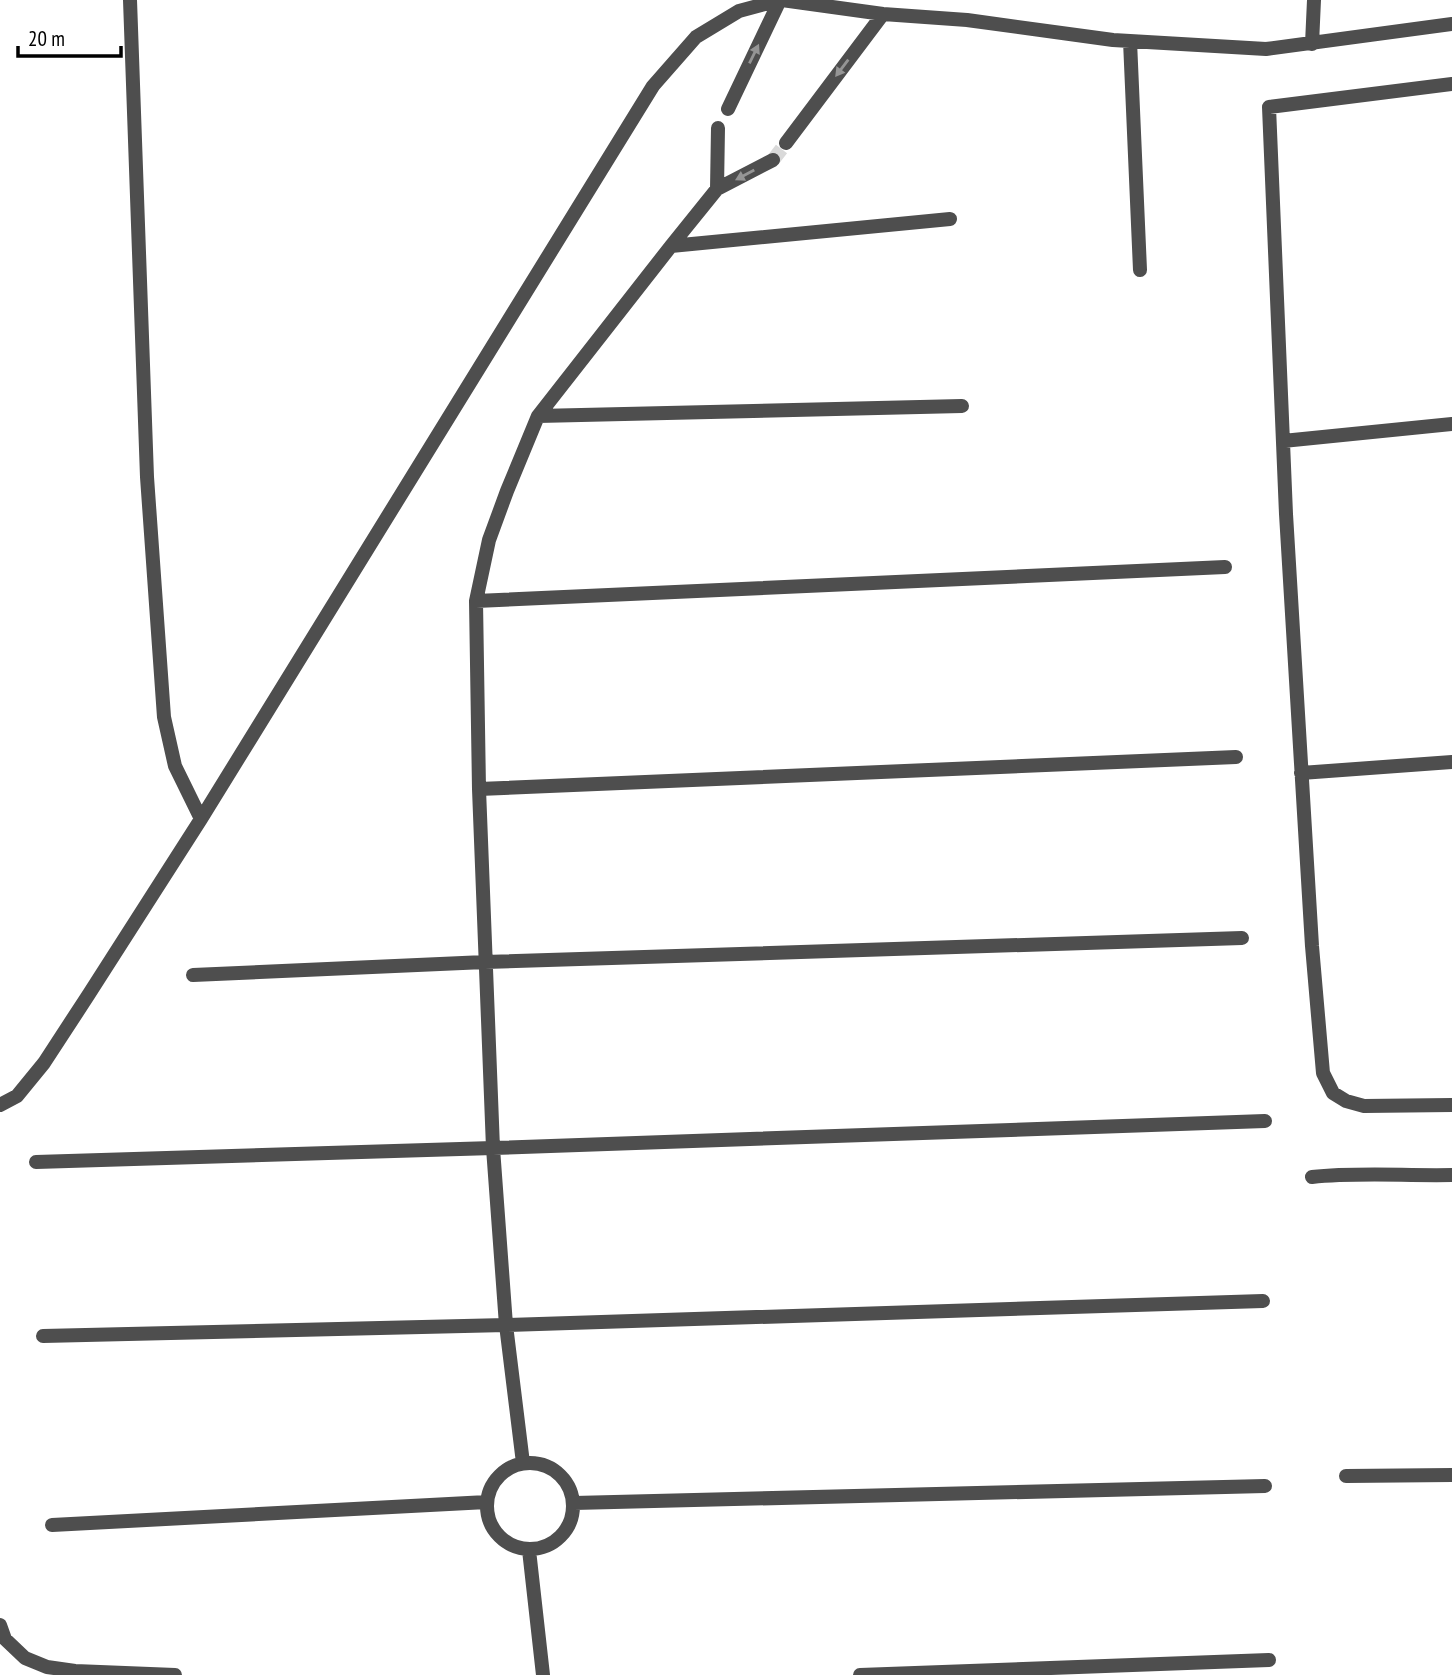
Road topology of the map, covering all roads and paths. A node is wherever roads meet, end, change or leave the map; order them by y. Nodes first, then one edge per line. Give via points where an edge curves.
1 (130, 0) edge
2 (781, 0) edge
3 (1314, 0) edge
4 (883, 14) junction
5 (1452, 24) edge
6 (1130, 41) junction
7 (1312, 44) junction
8 (1452, 84) edge
9 (728, 109) dead end
10 (718, 128) dead end
11 (786, 143) tunnel mouth
12 (773, 160) tunnel mouth
13 (717, 189) junction
14 (950, 219) dead end
15 (670, 246) junction
16 (1140, 270) dead end
17 (962, 405) dead end
18 (538, 416) junction
19 (1452, 424) edge
20 (1283, 441) junction
21 (1225, 567) dead end
22 (476, 601) junction
23 (1236, 758) dead end
24 (1452, 762) edge
25 (1301, 773) junction
26 (479, 789) junction
27 (201, 819) junction
28 (1242, 938) dead end
29 (485, 962) junction
30 (193, 975) dead end
31 (0, 1105) edge
32 (1452, 1105) edge
33 (1265, 1121) dead end
34 (493, 1148) junction
35 (36, 1162) dead end
36 (1452, 1175) edge
37 (1312, 1177) dead end
38 (1263, 1301) dead end
39 (506, 1325) junction
40 (43, 1336) dead end
41 (523, 1463) junction
42 (1452, 1475) edge
43 (1346, 1476) dead end
44 (1265, 1486) dead end
45 (487, 1502) junction
46 (574, 1503) junction
47 (52, 1525) dead end
48 (529, 1550) junction
49 (2, 1637) edge
50 (1269, 1660) dead end
51 (175, 1675) edge
52 (543, 1675) edge
53 (860, 1675) edge

1 - 27 street via 147,477 164,717 175,766
2 - 4 street
9 -> 2 street
2 - 27 street via 739,12 696,37 653,86
3 - 7 street
4 - 6 street
4 -> 11 street
5 - 7 street
6 - 7 street via 1266,49
6 - 16 street
8 - 20 street via 1269,107
10 - 13 street
12 -> 13 street
13 - 15 street
14 - 15 street
15 - 18 street
17 - 18 street
18 - 22 street via 489,540
19 - 20 street
20 - 25 street
21 - 22 street
22 - 26 street
23 - 26 street
24 - 25 street
25 - 32 street via 1323,1073 1333,1093 1364,1106
26 - 29 street
27 - 31 street via 44,1063 17,1096
28 - 29 street
29 - 30 street
29 - 34 street
33 - 34 street
34 - 35 street
34 - 39 street
36 - 37 street
38 - 39 street
39 - 40 street
39 - 41 street
41 - 45 street via 498,1476
41 - 46 street via 551,1468 571,1490
42 - 43 street
44 - 46 street
45 - 47 street
45 - 48 street via 493,1529 515,1547
46 - 48 street via 566,1531 544,1548
48 - 52 street
49 - 51 street via 24,1658 47,1667
50 - 53 street

